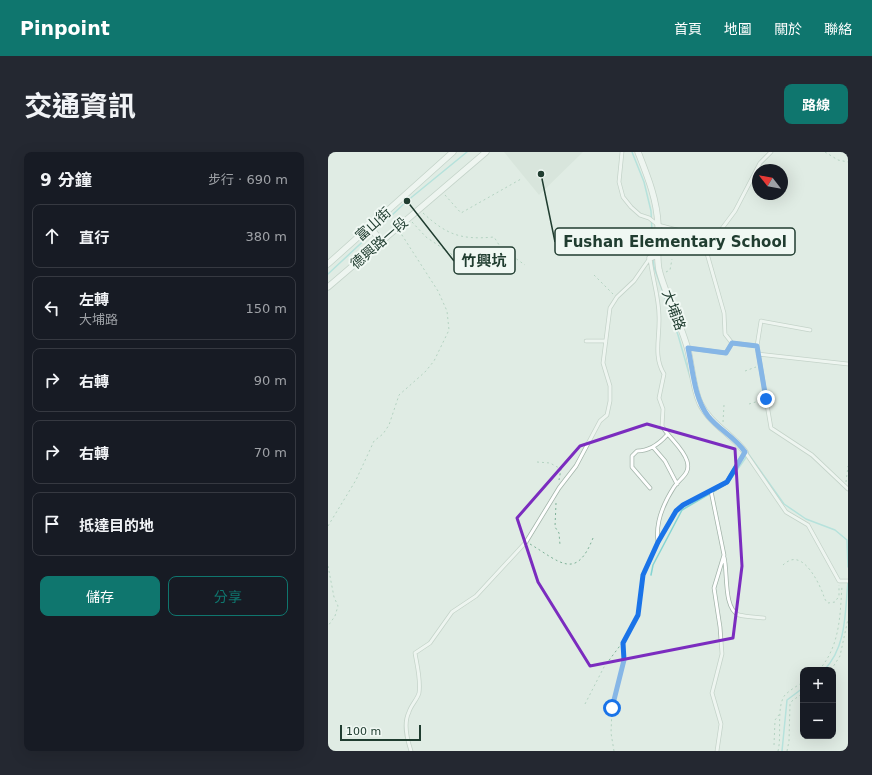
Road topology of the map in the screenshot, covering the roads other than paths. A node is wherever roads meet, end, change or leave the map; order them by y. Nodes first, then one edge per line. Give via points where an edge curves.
1 (454, 152) edge
2 (486, 152) edge
3 (622, 152) edge
4 (638, 152) edge
5 (771, 152) edge
6 (656, 223) junction
7 (371, 228) junction
8 (689, 237) dead end
9 (380, 240) junction
10 (654, 256) junction
11 (328, 264) edge
12 (328, 287) edge
13 (810, 330) dead end
14 (586, 341) dead end
15 (606, 341) junction
16 (732, 343) junction
17 (757, 346) junction
18 (688, 348) junction
19 (758, 354) junction
20 (848, 364) edge
21 (667, 435) junction
22 (653, 447) junction
23 (745, 452) junction
24 (677, 484) junction
25 (847, 487) edge
26 (650, 488) dead end
27 (658, 542) road end
28 (724, 555) junction
29 (848, 581) edge
30 (764, 618) dead end
31 (411, 751) edge
32 (716, 751) edge

1 - 7 street, 富山街
2 - 9 street, 德興路一段
3 - 6 lane via 619,182 623,197 640,216
4 - 6 street, 大埔路 via 653,193
5 - 16 lane via 760,163 735,211 706,250 724,313 725,334
6 - 8 lane
6 - 10 street, 大埔路
7 - 9 street
7 - 11 street, 富山街
9 - 12 street, 德興路一段
10 - 15 lane via 616,297 610,308
10 - 18 street, 大埔路
10 - 21 lane via 660,316 657,357 664,374 659,398 663,409 662,426
13 - 17 lane via 761,321
14 - 15 lane
15 - 31 lane via 603,363 610,386 607,415 600,421 576,466 559,488 526,542 476,596 452,612 430,643 415,653 418,695 406,720 407,740
16 - 17 lane
16 - 18 lane via 726,353
17 - 19 lane
18 - 23 street, 大埔路 via 700,402 708,415 738,442
19 - 20 lane
19 - 25 lane via 771,428 812,455
21 - 22 lane
21 - 24 lane via 688,463 684,479
22 - 24 lane via 665,461
22 - 26 lane via 634,452 631,461 636,473
23 - 28 lane via 727,482 711,491
23 - 29 lane via 786,512 808,525 840,581
24 - 27 lane via 659,518
28 - 30 lane via 730,604 734,612
28 - 32 lane via 714,588 722,654 712,693 721,724

